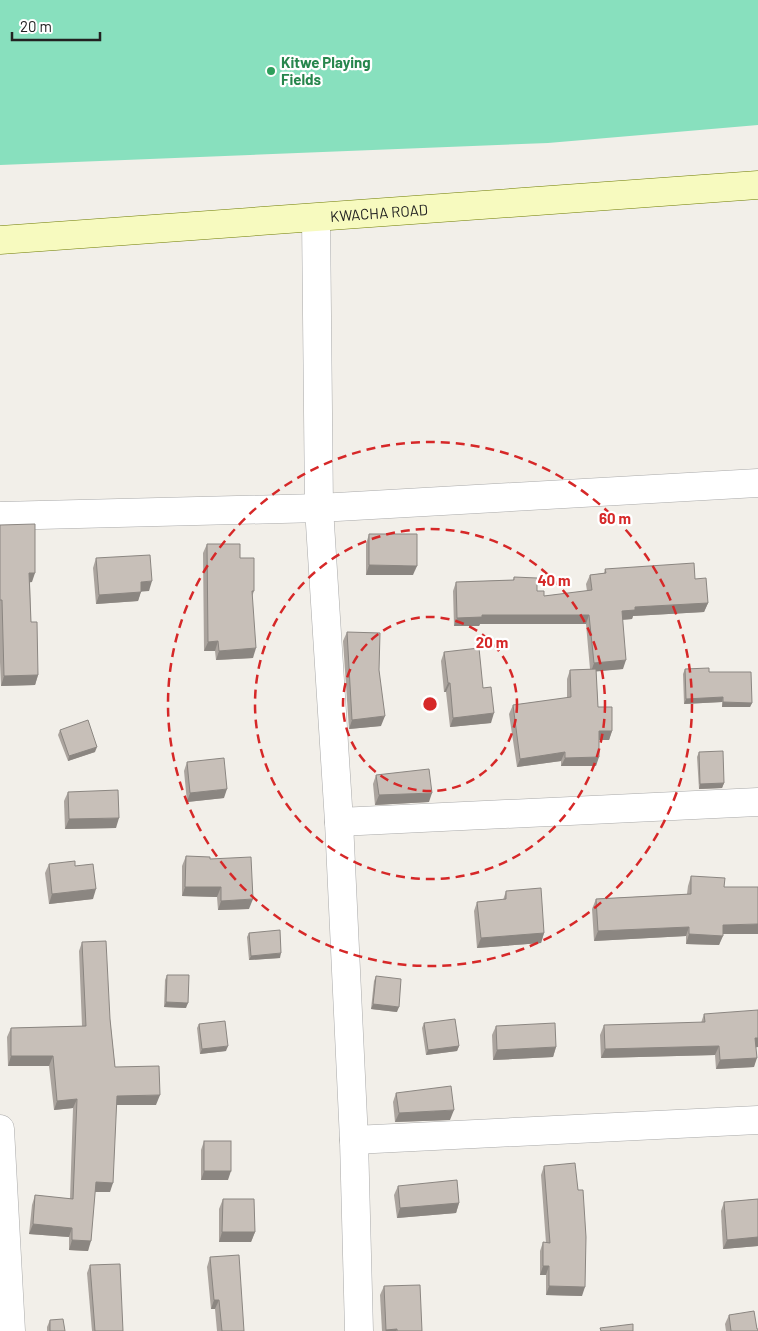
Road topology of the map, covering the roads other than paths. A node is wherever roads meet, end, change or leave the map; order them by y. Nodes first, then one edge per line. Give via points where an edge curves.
1 (758, 185) edge
2 (316, 218) junction
3 (0, 240) edge
4 (758, 482) edge
5 (319, 508) junction
6 (0, 516) edge
7 (758, 802) edge
8 (339, 822) junction
9 (758, 1120) edge
10 (0, 1129) edge
11 (354, 1140) junction
12 (11, 1331) edge
13 (359, 1331) edge

1 - 2 main road, KWACHA ROAD
2 - 3 main road, KWACHA ROAD
2 - 5 street
4 - 5 street
5 - 6 street
5 - 8 street
7 - 8 street
8 - 11 street
9 - 11 street
10 - 12 street
11 - 13 street

